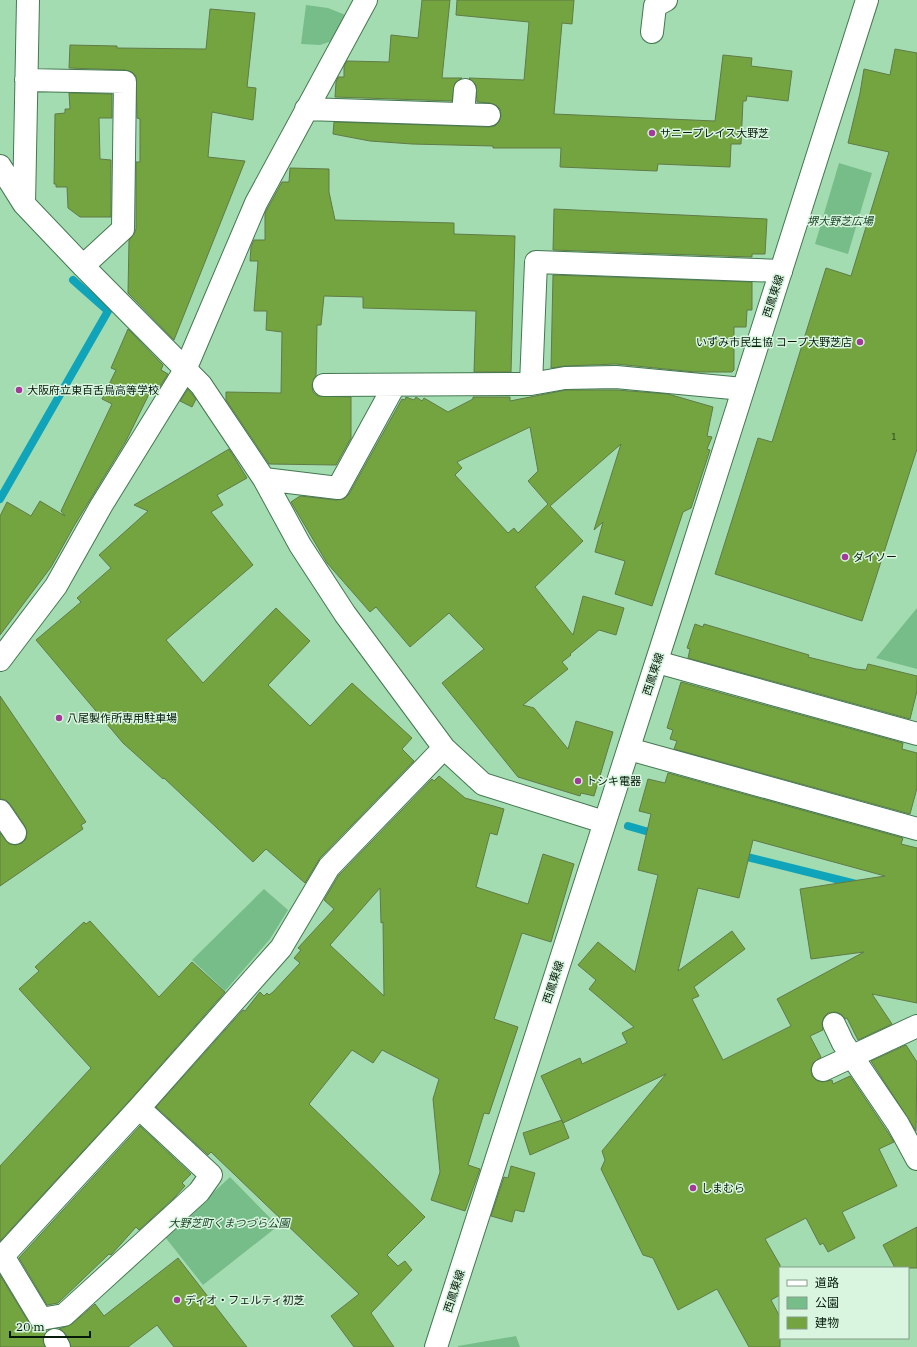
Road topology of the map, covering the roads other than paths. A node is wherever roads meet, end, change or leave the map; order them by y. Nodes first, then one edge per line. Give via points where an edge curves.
1 (28, 0) edge
2 (366, 0) edge
3 (666, 0) edge
4 (867, 0) edge
5 (652, 32) dead end
6 (26, 80) junction
7 (465, 90) dead end
8 (306, 109) junction
9 (463, 114) junction
10 (489, 114) dead end
11 (0, 166) edge
12 (24, 204) junction
13 (83, 266) junction
14 (781, 271) junction
15 (186, 370) junction
16 (531, 384) junction
17 (324, 385) dead end
18 (394, 386) junction
19 (743, 389) junction
20 (264, 479) junction
21 (0, 660) edge
22 (657, 662) junction
23 (917, 734) edge
24 (444, 748) junction
25 (629, 749) junction
26 (0, 811) edge
27 (604, 822) junction
28 (917, 829) edge
29 (16, 833) dead end
30 (834, 1024) dead end
31 (917, 1026) edge
32 (852, 1056) junction
33 (823, 1070) dead end
34 (139, 1108) junction
35 (917, 1159) edge
36 (440, 1344) edge

1 - 6 street
2 - 8 street
3 - 5 street via 656,6
4 - 14 street, 西鳳東線
6 - 12 street
6 - 13 street via 125,82 123,229
7 - 9 street
8 - 9 street
8 - 15 street via 256,203
9 - 10 street
11 - 12 street
12 - 13 street
13 - 15 street
14 - 16 street via 536,262
14 - 19 street, 西鳳東線
15 - 20 street via 201,385
15 - 21 street via 56,586
16 - 18 street
16 - 19 street via 565,378 616,377
17 - 18 street
18 - 20 street via 338,488
19 - 22 street, 西鳳東線
20 - 24 street via 300,545 345,614
22 - 23 street
22 - 25 street, 西鳳東線
24 - 27 street via 483,784
24 - 34 street via 330,867 282,948
25 - 27 street, 西鳳東線
25 - 28 street
26 - 29 street
27 - 36 street, 西鳳東線
30 - 32 street
31 - 32 street
32 - 33 street
32 - 35 street via 898,1124
34 - 34 street via 3,1256 41,1319 64,1315 199,1192 211,1174

